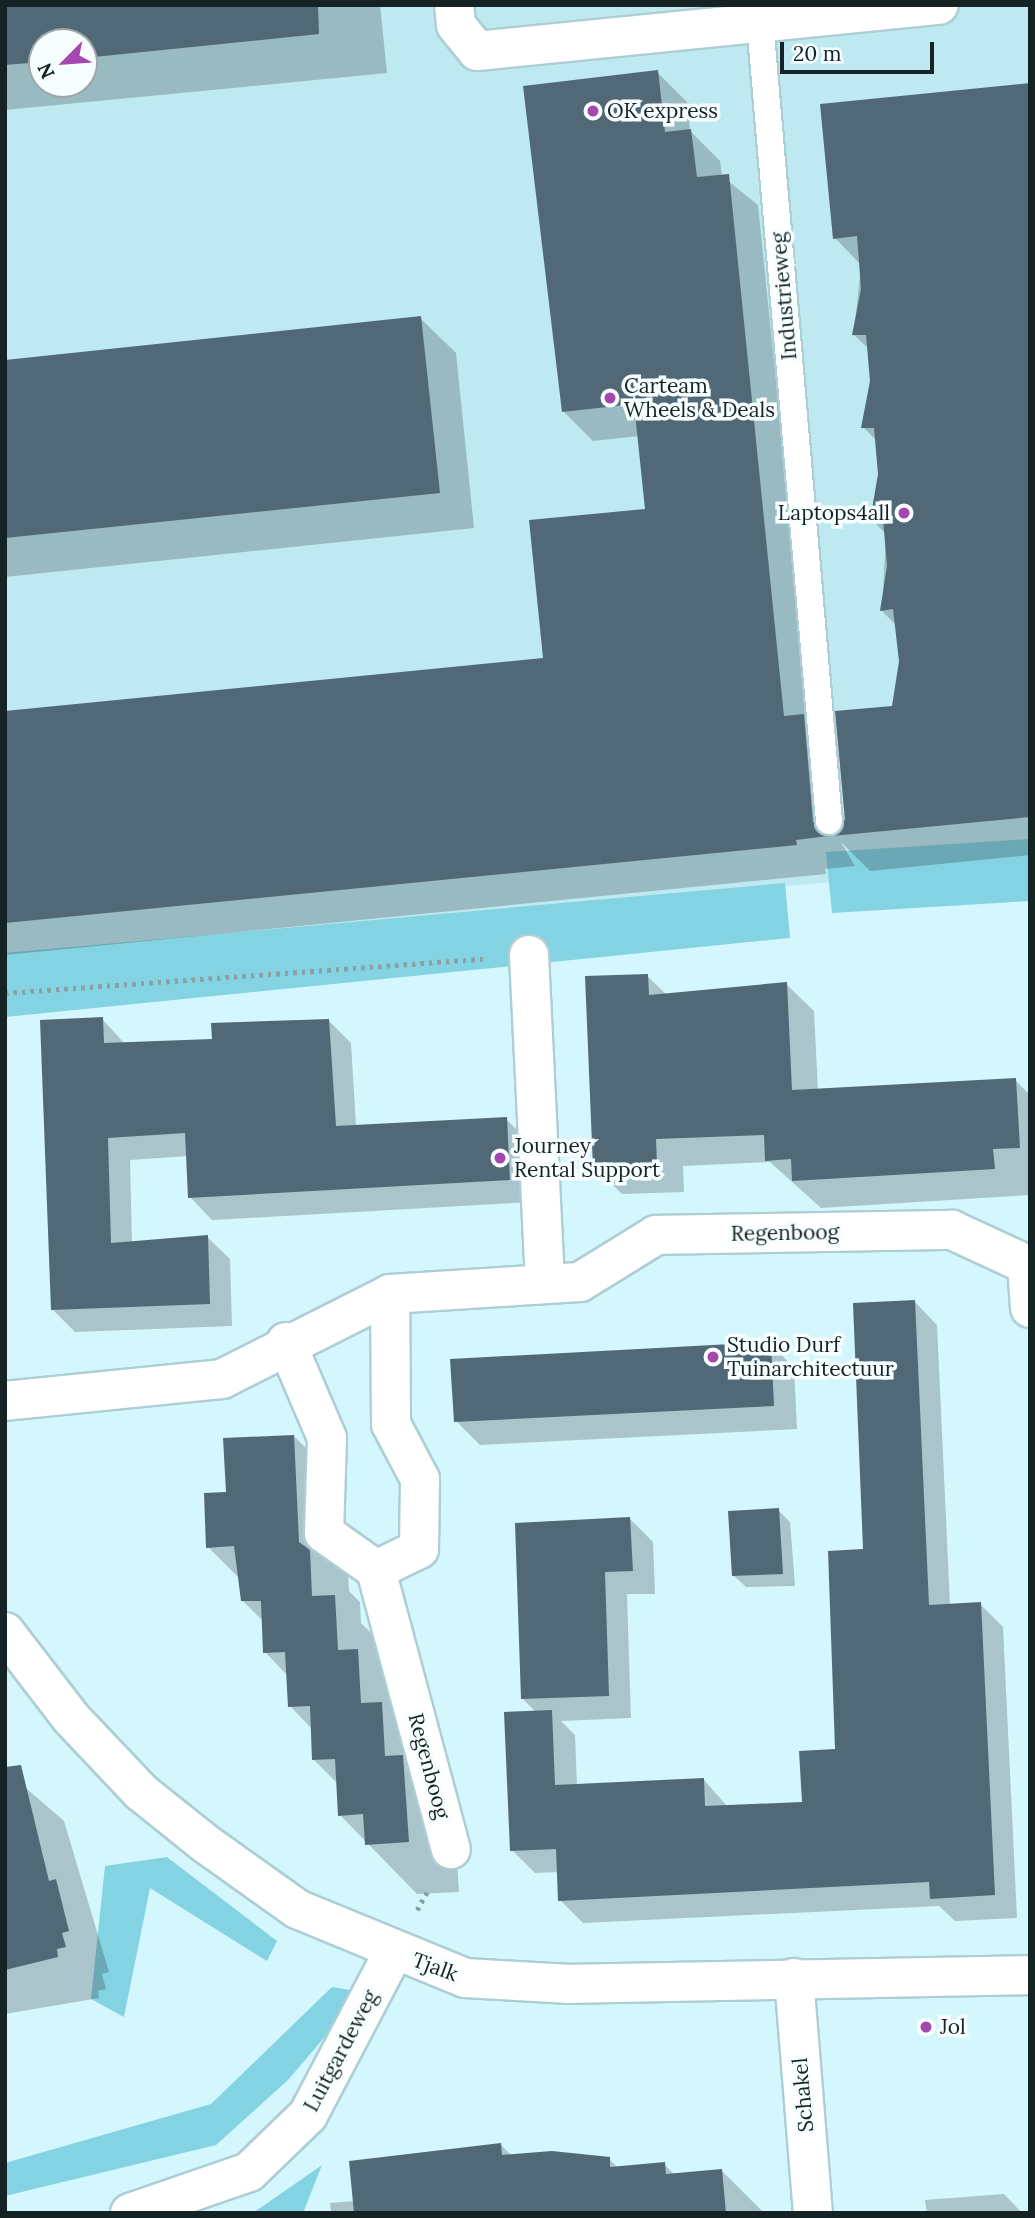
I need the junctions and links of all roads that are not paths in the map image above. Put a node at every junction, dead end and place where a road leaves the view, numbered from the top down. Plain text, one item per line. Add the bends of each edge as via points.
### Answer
1 (454, 5) edge
2 (939, 5) edge
3 (761, 23) junction
4 (829, 821) dead end
5 (529, 956) road end
6 (1029, 1266) edge
7 (545, 1284) junction
8 (390, 1294) junction
9 (1030, 1308) edge
10 (286, 1342) junction
11 (5, 1401) edge
12 (376, 1570) junction
13 (5, 1632) edge
14 (451, 1849) road end
15 (394, 1951) junction
16 (1030, 1975) edge
17 (794, 1978) junction
18 (130, 2213) edge
19 (813, 2213) edge

1 - 3 street via 456,25 477,51
2 - 3 street
3 - 4 lane, Industrieweg
5 - 7 street
6 - 7 street, Regenboog via 952,1230 656,1235 580,1282
6 - 9 street
7 - 8 street, Regenboog
8 - 10 street, Regenboog
8 - 12 street via 391,1424 420,1479 419,1549
10 - 11 street, Regenboog via 222,1379
10 - 12 street via 327,1438 324,1533
12 - 14 street, Regenboog
13 - 15 street, Tjalk via 71,1718 141,1793 297,1909
15 - 17 street, Tjalk via 465,1978 570,1984
15 - 18 street, Luitgardeweg via 308,2115 249,2172
16 - 17 street, Tjalk
17 - 19 street, Schakel

